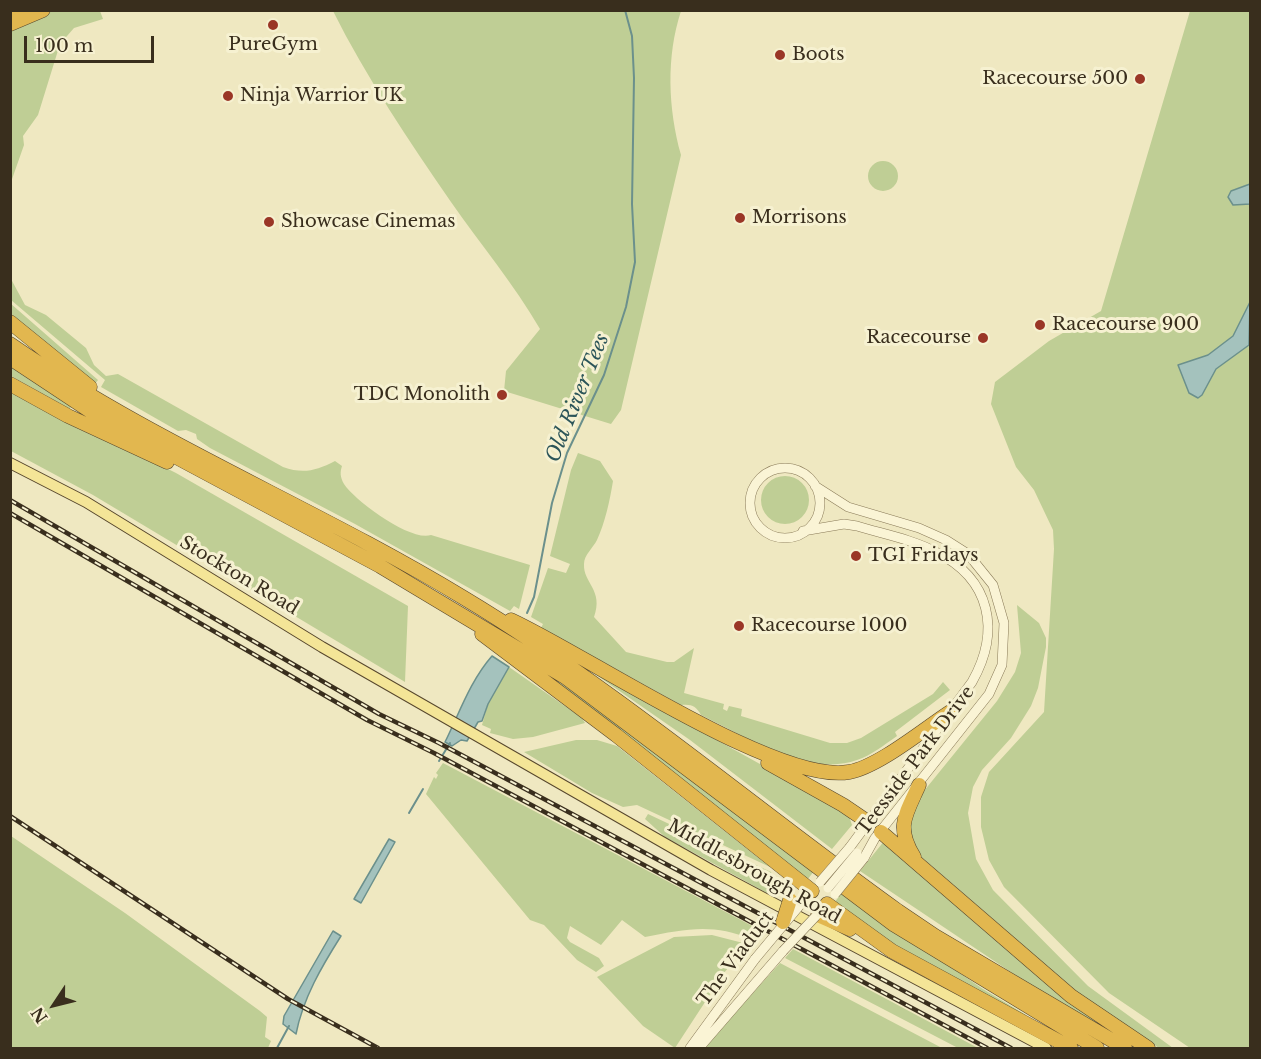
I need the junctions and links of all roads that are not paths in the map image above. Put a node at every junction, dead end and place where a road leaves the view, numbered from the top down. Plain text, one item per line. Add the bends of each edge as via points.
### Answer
1 (17, 10) edge
2 (43, 10) edge
3 (10, 13) edge
4 (10, 24) edge
5 (10, 322) edge
6 (10, 344) edge
7 (10, 358) edge
8 (10, 384) edge
9 (155, 432) junction
10 (10, 463) edge
11 (231, 486) junction
12 (815, 486) junction
13 (803, 531) junction
14 (466, 599) junction
15 (451, 608) junction
16 (951, 712) junction
17 (449, 720) joint
18 (732, 738) junction
19 (919, 785) junction
20 (868, 822) junction
21 (878, 835) junction
22 (857, 853) junction
23 (918, 864) junction
24 (783, 869) junction
25 (822, 898) junction
26 (795, 902) junction
27 (783, 922) joint
28 (690, 1048) edge
29 (699, 1048) edge
30 (1046, 1048) edge
31 (1071, 1048) edge
32 (1096, 1048) edge
33 (1125, 1048) edge
34 (1148, 1048) edge

1 - 3 highway
2 - 4 highway
5 - 9 highway via 86,385
6 - 9 highway via 69,384
7 - 11 highway via 90,411
8 - 11 highway via 190,473
9 - 14 highway via 381,549
10 - 17 main road, Stockton Road via 86,502
11 - 15 highway
12 - 13 street via 818,514
12 - 13 street via 803,474 782,468 761,476 753,492 752,508 759,529 786,538
12 - 19 street, Teesside Park Drive via 848,507 919,528 958,548 986,574 1001,605 1005,634 998,677 974,716
13 - 16 street, Teesside Park Drive via 844,524 857,526 919,544 967,574 986,607 990,628 980,668
14 - 18 highway via 527,627
14 - 33 highway via 680,744 898,911
15 - 24 highway
15 - 32 highway via 565,677 893,924
16 - 18 highway via 872,764 850,772 832,774 796,765
16 - 20 street, Teesside Park Drive
17 - 30 main road, Middlesbrough Road via 711,870
18 - 20 highway
19 - 21 street, Teesside Park Drive
19 - 23 highway via 903,822 904,836
20 - 21 street
20 - 22 street, Teesside Park Drive
21 - 22 street, Teesside Park Drive
21 - 23 highway
22 - 25 street, bridge
23 - 34 highway via 1071,996
24 - 25 highway
24 - 26 highway
25 - 26 street, The Viaduct
25 - 29 street, The Viaduct, bridge
25 - 31 highway via 874,940
26 - 27 highway, bridge
27 - 28 street, The Viaduct, bridge

